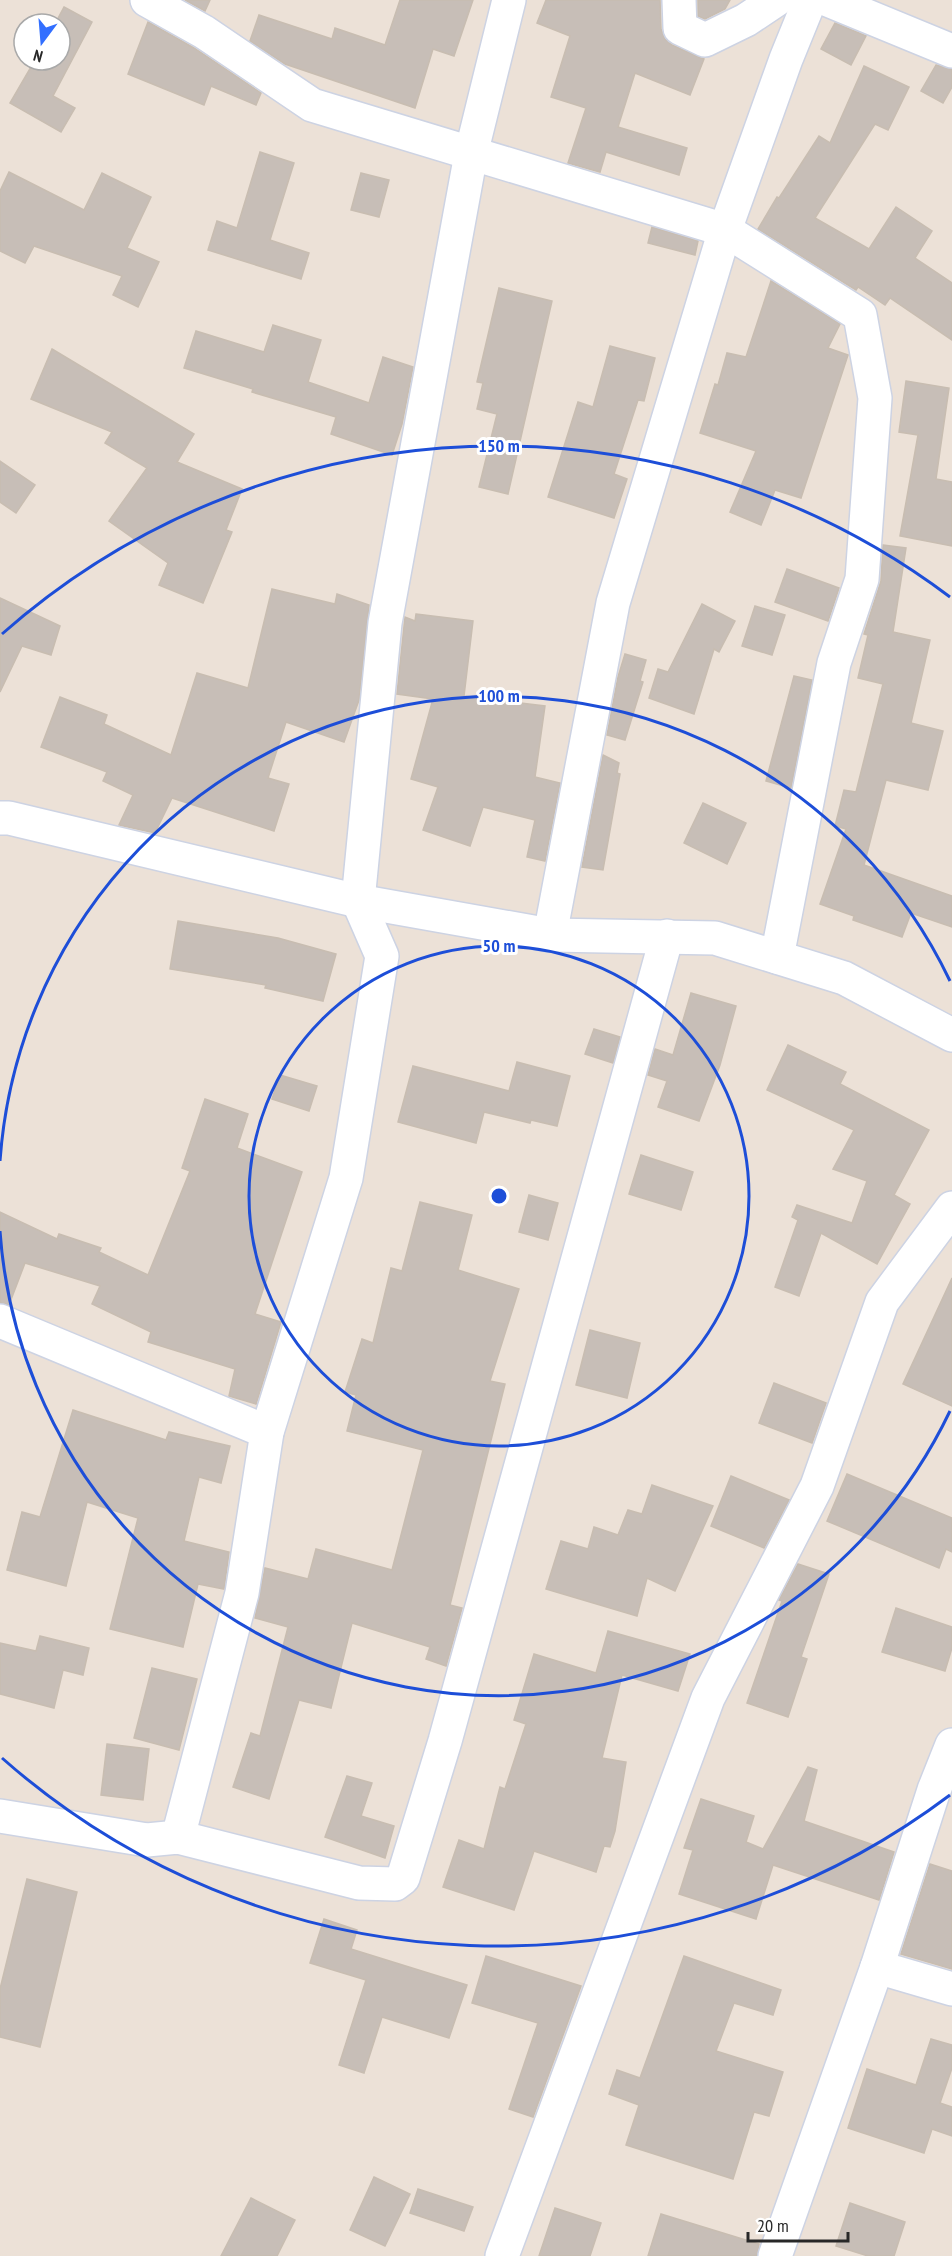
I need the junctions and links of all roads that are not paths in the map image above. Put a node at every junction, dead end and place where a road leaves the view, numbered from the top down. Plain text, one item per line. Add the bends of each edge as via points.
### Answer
1 (147, 0) edge
2 (509, 0) edge
3 (679, 0) edge
4 (776, 0) edge
5 (810, 0) edge
6 (828, 0) edge
7 (952, 51) edge
8 (471, 154) junction
9 (725, 230) junction
10 (0, 818) edge
11 (358, 901) junction
12 (550, 935) junction
13 (667, 936) junction
14 (777, 957) junction
15 (952, 1035) edge
16 (952, 1208) edge
17 (0, 1321) edge
18 (267, 1432) junction
19 (952, 1745) edge
20 (0, 1816) edge
21 (178, 1837) junction
22 (877, 1967) junction
23 (952, 1989) edge
24 (502, 2256) edge
25 (775, 2256) edge

1 - 8 street via 204,32 312,105
2 - 8 street
3 - 4 street via 680,28 705,40
5 - 9 street
6 - 7 street
8 - 9 street
8 - 11 street via 385,623
9 - 12 street via 613,603
9 - 14 street via 860,315 874,398 862,579 834,663
10 - 11 street
11 - 12 street
11 - 18 street via 382,956 346,1178
12 - 13 street
13 - 14 street via 715,938
13 - 21 street via 403,1878 395,1884 359,1883
14 - 15 street via 844,978
16 - 24 street via 882,1302 817,1486 708,1698
17 - 18 street
18 - 21 street via 242,1593
19 - 22 street via 933,1790
20 - 21 street via 147,1840
22 - 23 street
22 - 25 street

